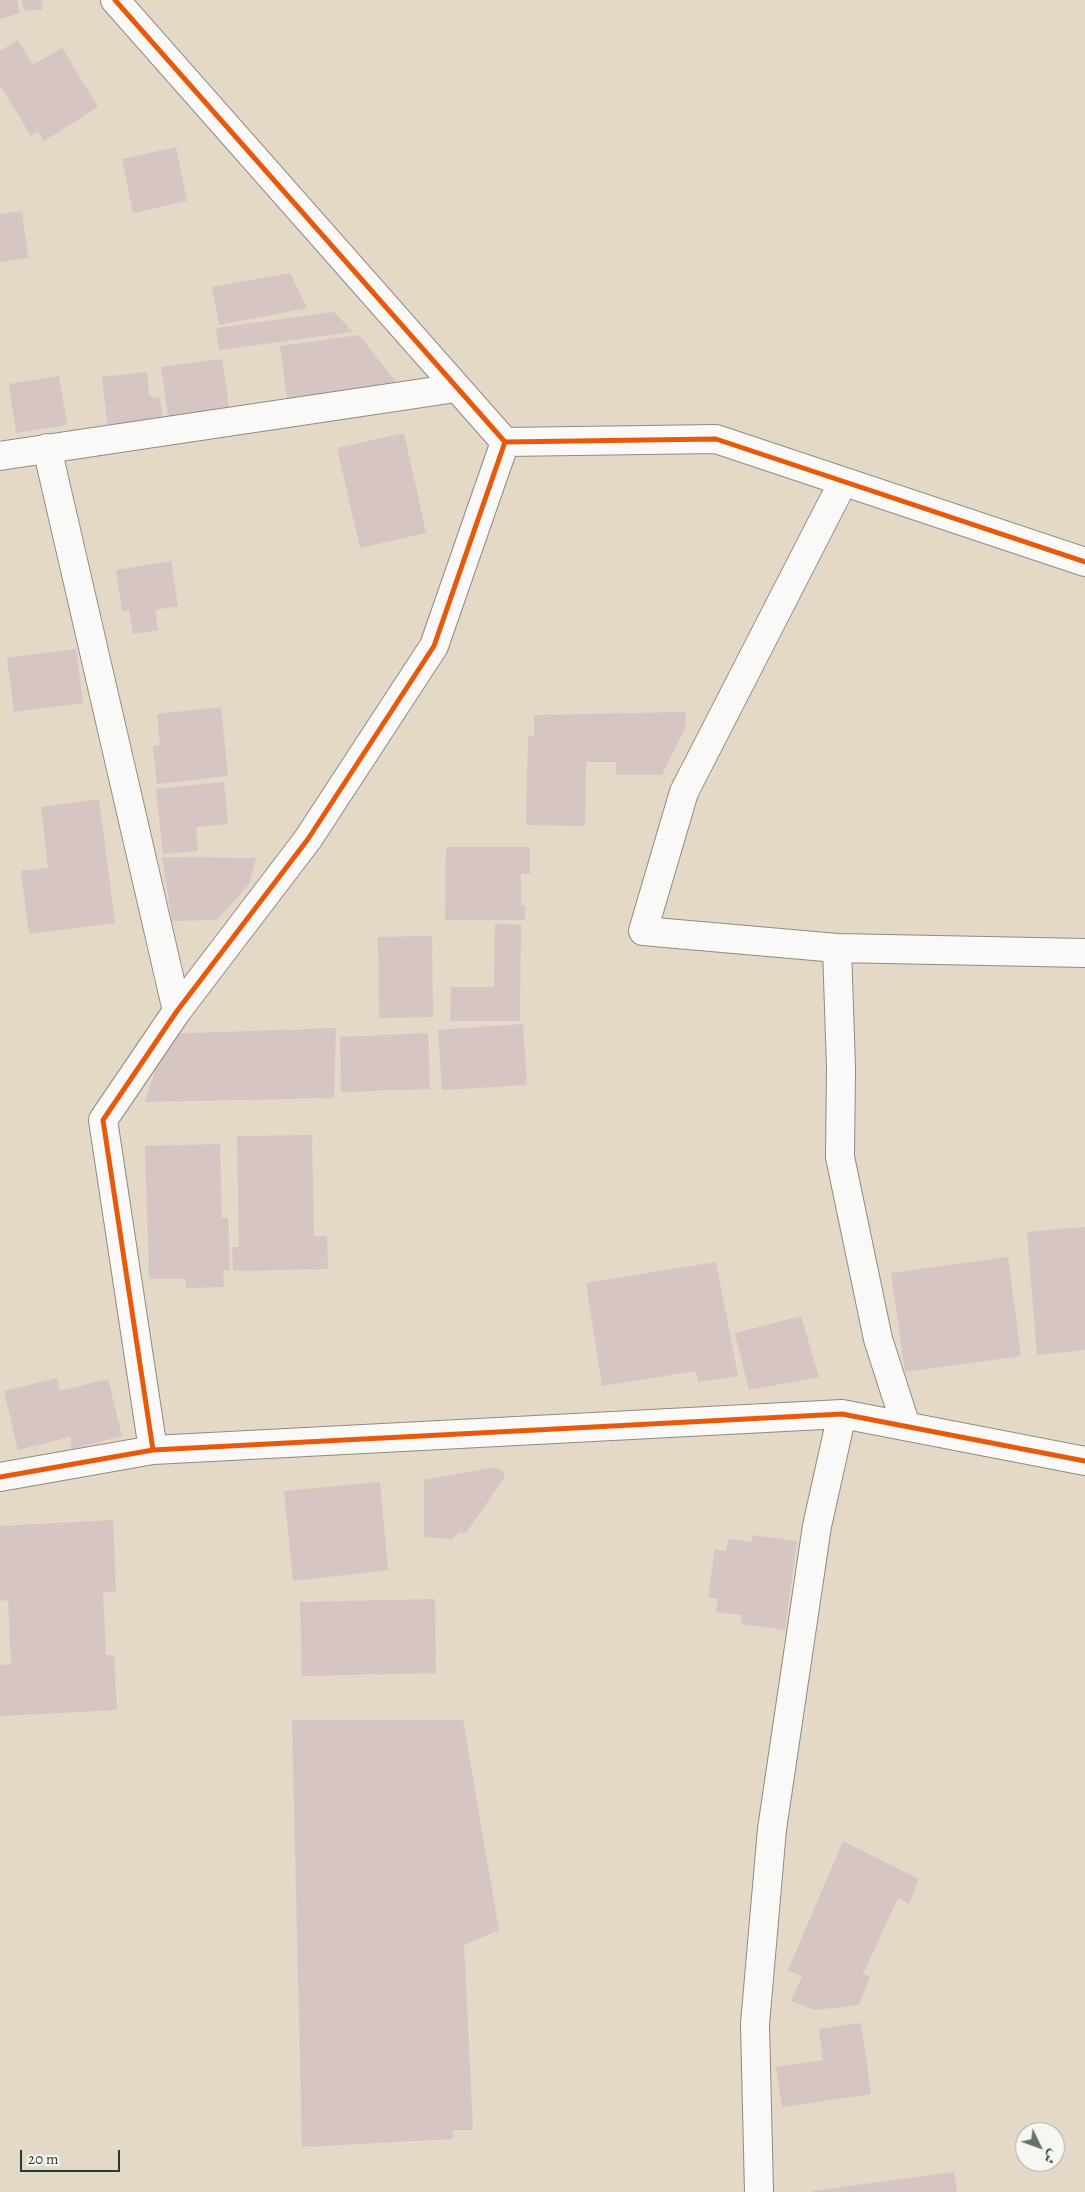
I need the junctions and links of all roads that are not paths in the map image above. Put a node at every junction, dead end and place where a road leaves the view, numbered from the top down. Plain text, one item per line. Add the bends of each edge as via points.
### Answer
1 (115, 0) edge
2 (456, 388) junction
3 (505, 442) junction
4 (47, 448) junction
5 (0, 456) edge
6 (844, 482) junction
7 (1085, 562) edge
8 (837, 948) junction
9 (1085, 953) edge
10 (177, 1011) junction
11 (842, 1414) junction
12 (906, 1426) junction
13 (153, 1450) junction
14 (1085, 1461) edge
15 (0, 1477) edge
16 (759, 2192) edge

1 - 2 street
2 - 3 street
2 - 4 street
3 - 6 street via 716,439
3 - 10 street via 434,646 308,839
4 - 5 street
4 - 10 street
6 - 7 street
6 - 8 street via 684,792 643,931
8 - 9 street
8 - 12 street via 840,1157 878,1339
10 - 13 street via 103,1120
11 - 12 street
11 - 13 street
11 - 16 street via 817,1526 772,1829 755,2024
12 - 14 street
13 - 15 street

